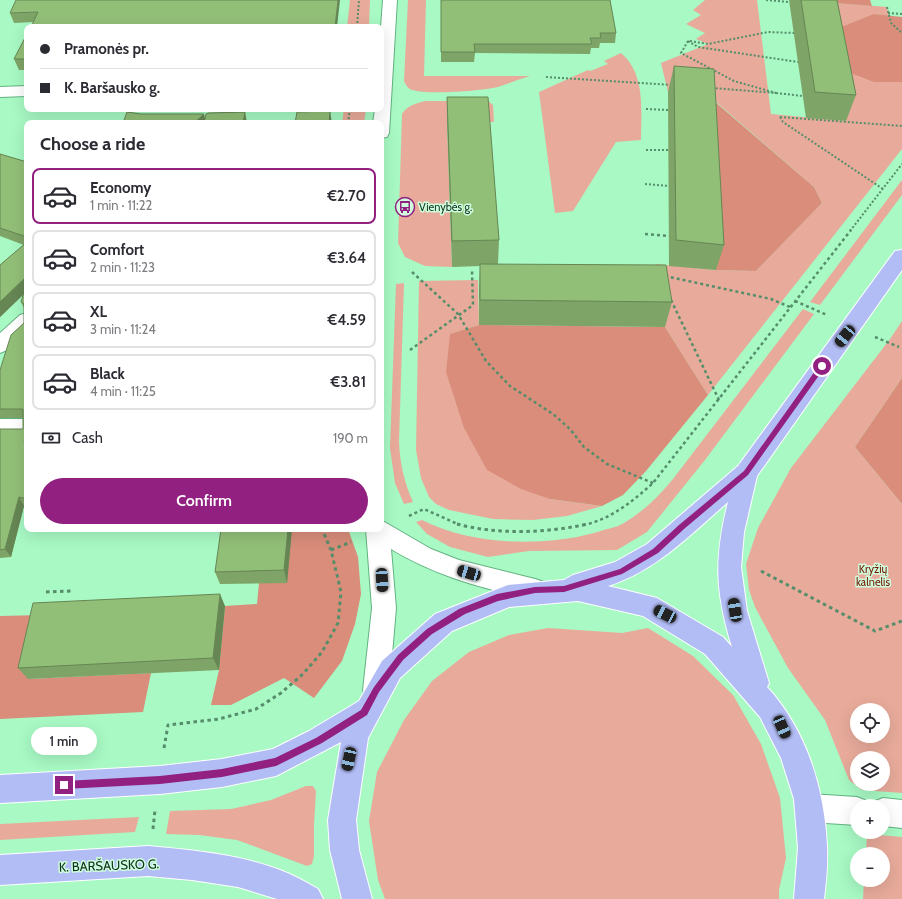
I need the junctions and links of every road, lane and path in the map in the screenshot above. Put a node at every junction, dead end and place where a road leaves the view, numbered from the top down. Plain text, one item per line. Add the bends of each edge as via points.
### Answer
1 (359, 0) edge
2 (390, 0) edge
3 (766, 0) edge
4 (789, 2) dead end
5 (887, 7) dead end
6 (888, 13) junction
7 (902, 14) edge
8 (357, 24) edge
9 (794, 33) dead end
10 (902, 33) edge
11 (688, 41) junction
12 (798, 62) dead end
13 (384, 70) edge
14 (546, 77) dead end
15 (677, 86) edge
16 (708, 88) edge
17 (24, 91) edge
18 (0, 92) edge
19 (776, 93) junction
20 (802, 96) dead end
21 (646, 109) dead end
22 (668, 110) dead end
23 (902, 126) edge
24 (646, 150) dead end
25 (668, 150) dead end
26 (902, 164) edge
27 (646, 184) dead end
28 (669, 186) dead end
29 (883, 189) junction
30 (645, 234) dead end
31 (669, 236) dead end
32 (902, 256) edge
33 (472, 271) edge
34 (412, 272) dead end
35 (659, 274) edge
36 (669, 295) edge
37 (790, 307) junction
38 (458, 314) junction
39 (24, 323) edge
40 (0, 345) edge
41 (410, 350) dead end
42 (718, 400) junction
43 (0, 428) edge
44 (24, 428) edge
45 (746, 473) junction
46 (653, 483) junction
47 (424, 509) dead end
48 (323, 532) edge
49 (379, 532) edge
50 (382, 532) edge
51 (761, 571) dead end
52 (564, 589) junction
53 (73, 590) dead end
54 (535, 590) junction
55 (46, 592) dead end
56 (902, 621) edge
57 (759, 692) junction
58 (370, 701) junction
59 (168, 725) dead end
60 (0, 789) edge
61 (810, 808) junction
62 (850, 811) edge
63 (890, 813) edge
64 (902, 814) edge
65 (0, 870) edge
66 (308, 899) edge
67 (357, 899) edge
68 (809, 899) edge

1 - 8 path
2 - 13 main road
3 - 4 path
5 - 6 path
6 - 7 path
6 - 10 path via 891,23
9 - 11 path via 768,32 708,44
11 - 12 path via 698,47 771,60
11 - 19 path via 681,53 734,81
14 - 15 path
16 - 19 path
17 - 18 main road
19 - 20 path
21 - 22 path
23 - 29 path via 780,117 783,122
24 - 25 path
26 - 29 path
27 - 28 path
29 - 37 path
30 - 31 path
32 - 45 main road
33 - 38 path via 473,305
34 - 38 path
35 - 37 path via 771,299
36 - 42 path
37 - 42 path
38 - 41 path
38 - 46 path via 486,361 510,386 552,414 570,429 584,447 606,464
39 - 40 main road
42 - 46 path
43 - 44 main road
45 - 52 main road via 655,551 622,571
45 - 57 main road via 729,566 737,623
46 - 47 path via 624,508 599,520 569,527 490,530 455,524
48 - 59 path via 331,550 341,592 338,623 322,652 303,674 256,709 219,719
49 - 58 main road via 384,608
50 - 54 main road via 423,556 457,570
51 - 56 path via 875,631
52 - 54 main road
52 - 57 main road via 625,598 655,609 684,624 737,666
53 - 55 path
54 - 58 main road via 497,597 462,611 430,632 401,658
57 - 61 main road via 782,727 799,766
58 - 60 main road via 319,740 276,762 222,773 160,780
58 - 67 main road via 351,747 345,776 342,822 347,862
61 - 62 main road
61 - 68 main road via 814,840
63 - 64 main road
65 - 66 main road, K. BARŠAUSKO G. via 148,861 192,864 238,872 279,884

